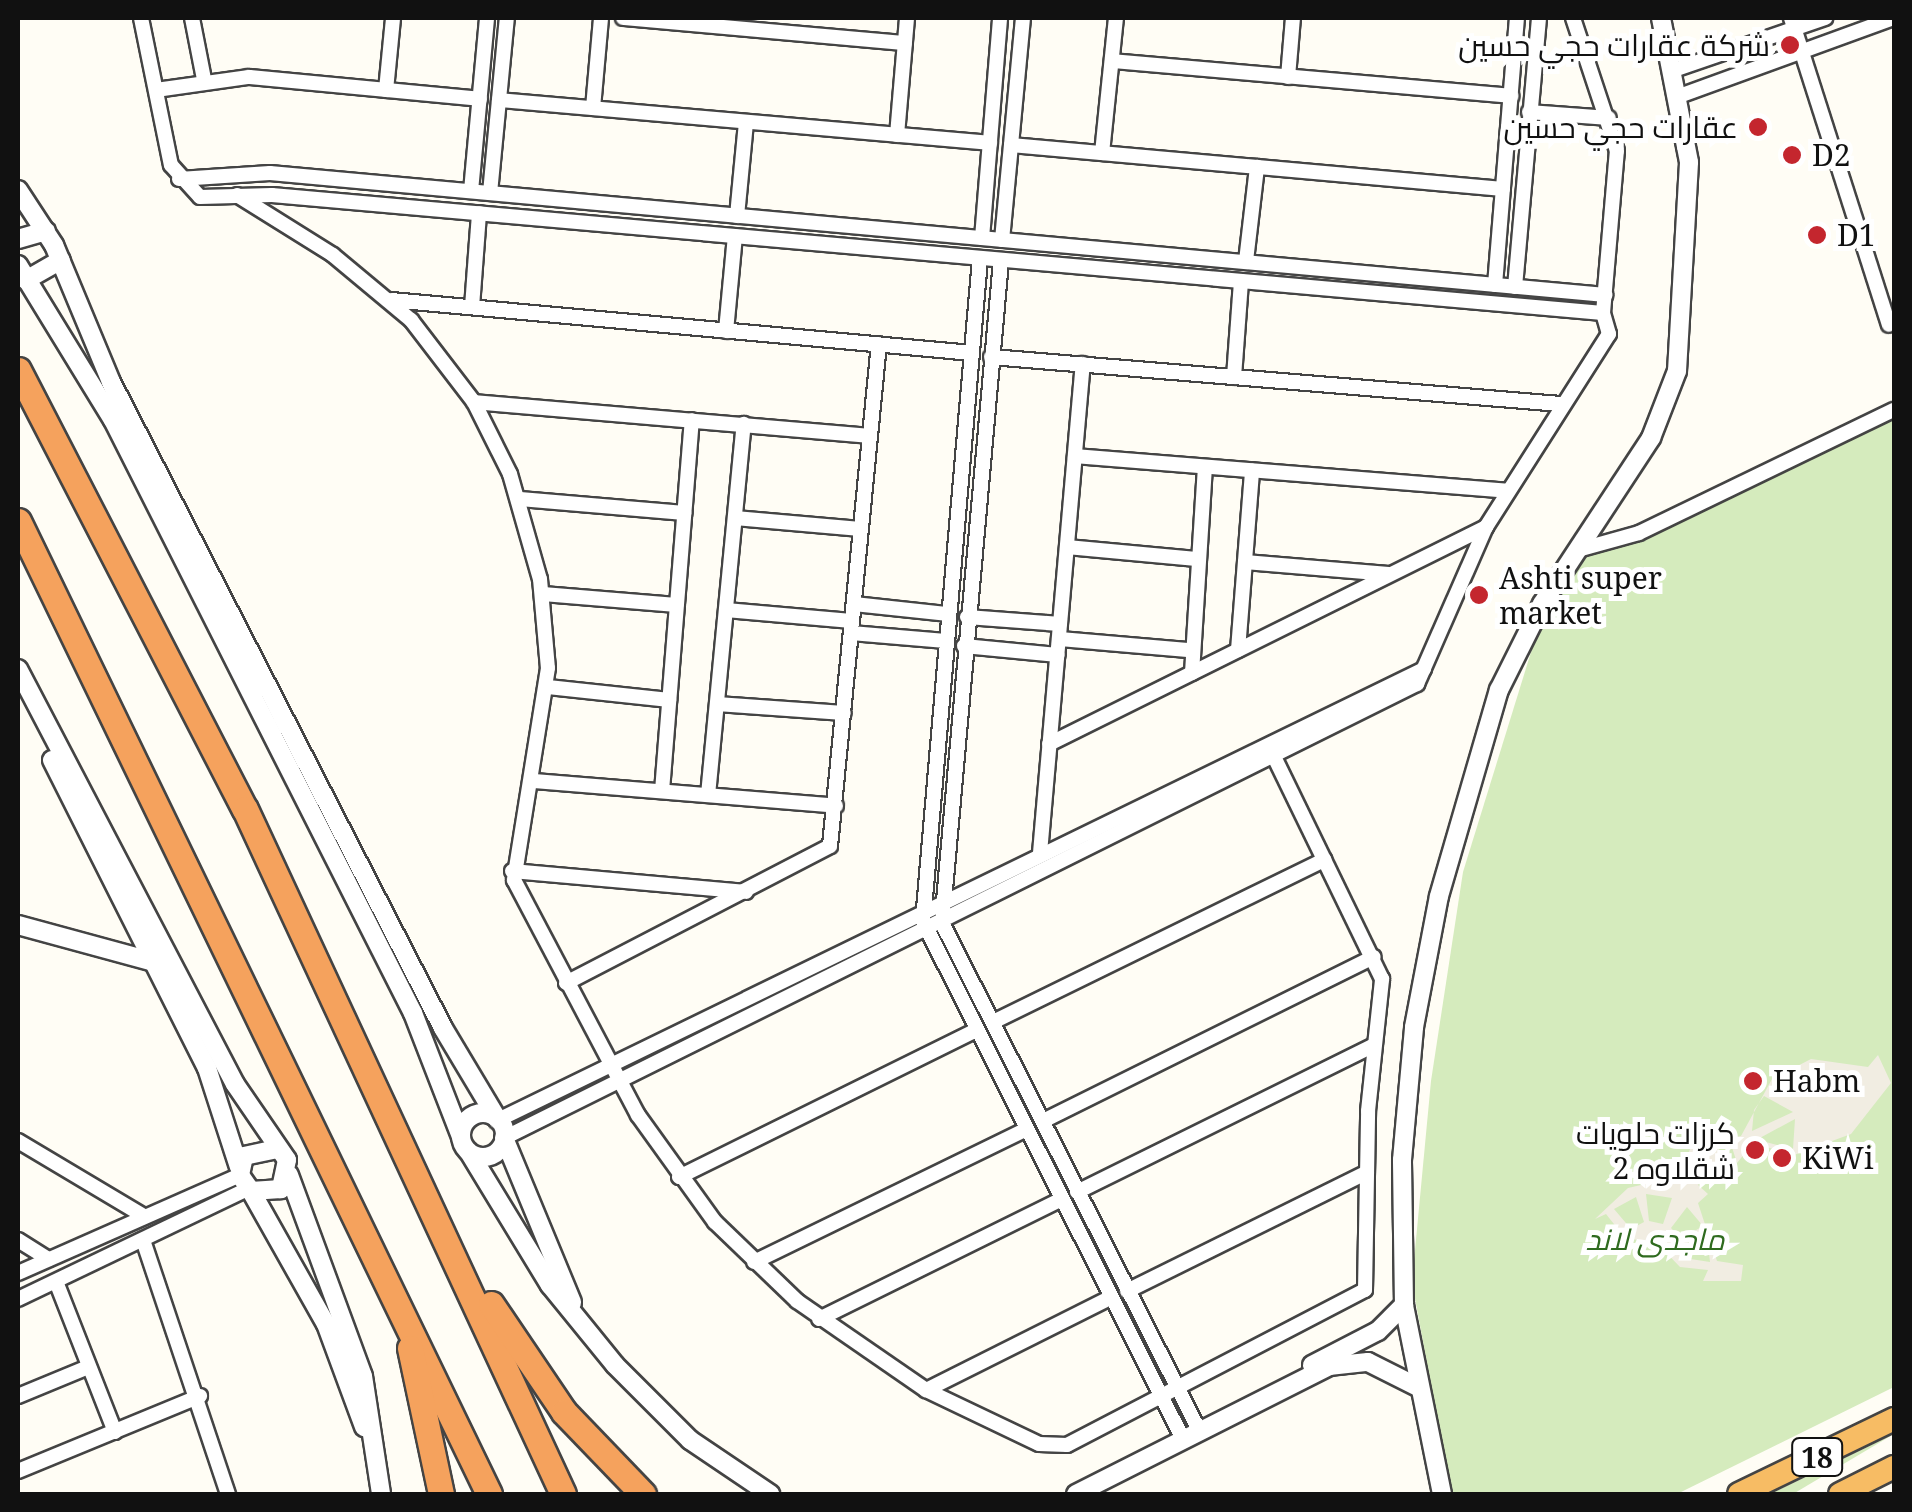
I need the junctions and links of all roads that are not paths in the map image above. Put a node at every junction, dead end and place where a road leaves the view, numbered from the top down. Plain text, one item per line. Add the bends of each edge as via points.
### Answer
1 (140, 18) edge
2 (192, 18) edge
3 (393, 18) edge
4 (487, 18) edge
5 (507, 18) edge
6 (601, 18) edge
7 (623, 18) edge
8 (908, 18) edge
9 (1000, 18) edge
10 (1023, 18) edge
11 (1116, 18) edge
12 (1293, 18) edge
13 (1517, 18) edge
14 (1539, 18) edge
15 (1573, 18) edge
16 (1661, 18) edge
17 (1826, 18) edge
18 (1894, 18) edge
19 (726, 22) edge
20 (1793, 22) edge
21 (905, 43) junction
22 (1803, 49) junction
23 (1112, 61) junction
24 (1677, 69) junction
25 (1288, 77) junction
26 (204, 80) junction
27 (156, 90) junction
28 (386, 90) junction
29 (1682, 95) junction
30 (1511, 96) junction
31 (480, 99) junction
32 (499, 100) junction
33 (593, 108) junction
34 (1529, 112) junction
35 (1609, 118) junction
36 (746, 122) junction
37 (898, 135) junction
38 (990, 143) junction
39 (1011, 145) junction
40 (1102, 153) junction
41 (1256, 168) junction
42 (178, 179) junction
43 (1503, 189) junction
44 (18, 190) edge
45 (472, 191) junction
46 (490, 193) junction
47 (236, 195) junction
48 (637, 207) junction
49 (479, 214) junction
50 (737, 216) junction
51 (636, 228) junction
52 (46, 230) junction
53 (735, 236) junction
54 (982, 238) junction
55 (18, 239) edge
56 (1002, 240) junction
57 (980, 258) junction
58 (61, 260) junction
59 (1001, 260) junction
60 (1246, 262) junction
61 (22, 272) edge
62 (1241, 281) junction
63 (1495, 285) junction
64 (1515, 287) junction
65 (1605, 295) junction
66 (390, 300) junction
67 (472, 307) junction
68 (1603, 313) junction
69 (1889, 324) dead end
70 (726, 331) junction
71 (878, 344) junction
72 (972, 353) junction
73 (991, 356) junction
74 (1083, 364) junction
75 (18, 370) edge
76 (1234, 376) junction
77 (474, 402) junction
78 (1560, 404) junction
79 (1894, 410) edge
80 (692, 420) junction
81 (744, 424) junction
82 (870, 436) junction
83 (1075, 456) junction
84 (1205, 467) junction
85 (1252, 471) junction
86 (1507, 491) junction
87 (520, 499) junction
88 (684, 512) junction
89 (735, 518) junction
90 (18, 521) edge
91 (1486, 527) junction
92 (861, 529) junction
93 (1067, 547) junction
94 (1578, 550) junction
95 (1196, 559) junction
96 (1245, 562) junction
97 (1391, 574) junction
98 (543, 594) junction
99 (854, 604) junction
100 (677, 605) junction
101 (726, 610) junction
102 (948, 614) junction
103 (967, 616) junction
104 (852, 627) junction
105 (1060, 631) junction
106 (946, 641) junction
107 (964, 646) junction
108 (1188, 650) junction
109 (1238, 650) junction
110 (1058, 655) junction
111 (18, 669) edge
112 (1424, 669) junction
113 (1192, 673) junction
114 (548, 687) junction
115 (18, 693) edge
116 (669, 700) junction
117 (718, 704) junction
118 (844, 713) junction
119 (1049, 744) junction
120 (1274, 758) junction
121 (535, 780) junction
122 (662, 791) junction
123 (708, 795) junction
124 (836, 806) junction
125 (1040, 853) junction
126 (1324, 860) junction
127 (512, 870) junction
128 (747, 892) junction
129 (941, 900) junction
130 (922, 911) junction
131 (942, 922) junction
132 (18, 925) edge
133 (925, 931) junction
134 (1372, 957) junction
135 (154, 962) junction
136 (566, 983) junction
137 (994, 1022) junction
138 (974, 1030) junction
139 (1374, 1046) junction
140 (608, 1066) junction
141 (618, 1082) junction
142 (1043, 1121) junction
143 (501, 1129) junction
144 (1023, 1130) junction
145 (18, 1141) edge
146 (465, 1144) junction
147 (276, 1149) junction
148 (1366, 1173) junction
149 (288, 1175) junction
150 (679, 1177) junction
151 (245, 1181) junction
152 (1077, 1192) junction
153 (1058, 1200) junction
154 (142, 1215) junction
155 (18, 1240) edge
156 (144, 1244) junction
157 (453, 1248) junction
158 (49, 1259) junction
159 (754, 1262) junction
160 (18, 1273) edge
161 (392, 1280) junction
162 (57, 1284) junction
163 (1127, 1291) junction
164 (18, 1299) edge
165 (1106, 1300) junction
166 (1404, 1305) junction
167 (578, 1316) junction
168 (820, 1319) junction
169 (1378, 1331) junction
170 (1410, 1343) junction
171 (1383, 1366) junction
172 (88, 1367) junction
173 (1296, 1378) junction
174 (1416, 1386) junction
175 (926, 1390) junction
176 (1176, 1390) junction
177 (18, 1396) edge
178 (200, 1396) junction
179 (1156, 1400) junction
180 (1894, 1419) edge
181 (115, 1432) junction
182 (1190, 1433) junction
183 (375, 1456) junction
184 (1894, 1467) edge
185 (18, 1470) edge
186 (228, 1494) edge
187 (381, 1494) edge
188 (441, 1494) edge
189 (489, 1494) edge
190 (563, 1494) edge
191 (643, 1494) edge
192 (770, 1494) edge
193 (1076, 1494) edge
194 (1442, 1494) edge
195 (1739, 1494) edge
196 (1840, 1494) edge

1 - 27 street
2 - 26 street
3 - 28 street
4 - 31 street
5 - 32 street
6 - 33 street
7 - 19 street
8 - 21 street
9 - 38 street
10 - 39 street
11 - 23 street
12 - 25 street
13 - 30 street
14 - 34 street
15 - 35 street
16 - 24 street
17 - 20 street
18 - 22 street
19 - 21 street
20 - 22 street
20 - 24 street
21 - 37 street
22 - 29 street
22 - 69 street
23 - 25 street
23 - 40 street
24 - 29 street
25 - 30 street
26 - 27 street
26 - 28 street
27 - 42 street
28 - 31 street
29 - 94 street via 1688,299 1677,371 1650,438
30 - 43 street
31 - 45 street
32 - 33 street
32 - 46 street
33 - 36 street
34 - 35 street
34 - 64 street
35 - 65 street via 1618,163
36 - 37 street
36 - 50 street
37 - 38 street
38 - 54 street
39 - 40 street
39 - 56 street
40 - 41 street
41 - 43 street
41 - 60 street
42 - 45 street via 250,172
42 - 47 street via 200,197
43 - 63 street
44 - 52 street
45 - 46 street
46 - 48 street
47 - 49 street
47 - 66 street
48 - 50 street
48 - 51 street
49 - 51 street
49 - 67 street
50 - 54 street
51 - 53 street
52 - 55 street
52 - 58 street
53 - 57 street
53 - 70 street
54 - 56 street
56 - 60 street
57 - 59 street
57 - 72 street
58 - 61 street
58 - 143 street via 111,382 442,1028
59 - 62 street
59 - 73 street
60 - 63 street
61 - 146 street via 98,393 201,594 414,1014
62 - 68 street
62 - 76 street
63 - 64 street
64 - 65 street
65 - 68 street
66 - 67 street
66 - 77 street
67 - 70 street
68 - 78 street via 1608,339
70 - 71 street
71 - 72 street
71 - 82 street
72 - 102 street
73 - 74 street
73 - 103 street
74 - 76 street
74 - 83 street
75 - 157 highway via 245,809
76 - 78 street
77 - 80 street
77 - 87 street
78 - 86 street
79 - 94 street via 1627,539
80 - 81 street
80 - 88 street
81 - 82 street
81 - 89 street
82 - 92 street
83 - 84 street
83 - 93 street
84 - 85 street
84 - 95 street
85 - 86 street
85 - 96 street
86 - 91 street
87 - 88 street
87 - 98 street
88 - 100 street
89 - 92 street
89 - 101 street
90 - 161 highway
91 - 97 street
91 - 112 street
92 - 99 street
93 - 95 street
93 - 105 street
94 - 166 street via 1487,719 1429,940 1404,1116
95 - 108 street
96 - 97 street
96 - 109 street
97 - 109 street
98 - 100 street
98 - 114 street
99 - 102 street
99 - 104 street
100 - 116 street
101 - 104 street
101 - 117 street
102 - 106 street
103 - 105 street
103 - 107 street
104 - 106 street
104 - 118 street
105 - 108 street
105 - 110 street
106 - 130 street
107 - 110 street
107 - 129 street
108 - 113 street
109 - 113 street
110 - 119 street
111 - 147 street
112 - 120 street via 1411,689
112 - 125 street
113 - 119 street
114 - 116 street
114 - 121 street
115 - 135 street
116 - 122 street
117 - 118 street
117 - 123 street
118 - 124 street
119 - 125 street
120 - 126 street
120 - 131 street
121 - 122 street
121 - 127 street
122 - 123 street
123 - 124 street
124 - 128 street via 828,850
125 - 129 street
126 - 134 street
126 - 137 street
127 - 128 street
127 - 136 street
128 - 136 street
129 - 130 street
129 - 131 street
130 - 133 street
130 - 140 street
131 - 133 street
131 - 137 street
132 - 135 street
133 - 138 street
133 - 141 street
134 - 139 street via 1382,985
134 - 142 street
135 - 151 street via 216,1088
136 - 140 street
137 - 142 street
138 - 144 street
138 - 150 street
139 - 148 street
139 - 152 street
140 - 141 street
140 - 143 street
141 - 143 street
141 - 150 street
142 - 152 street
143 - 146 street via 494,1153
143 - 146 street via 474,1115
143 - 167 street
144 - 153 street
144 - 159 street
145 - 154 street
146 - 167 street
147 - 149 street
147 - 151 street via 249,1151
148 - 163 street
148 - 176 street via 1361,1297
149 - 151 street via 274,1193
149 - 183 street via 363,1376
150 - 159 street
151 - 154 street
151 - 156 street
151 - 183 street via 326,1324
152 - 163 street
153 - 165 street
153 - 168 street
154 - 158 street
155 - 158 street
156 - 162 street
156 - 178 street
157 - 190 highway
157 - 191 highway via 564,1412
158 - 160 street
159 - 168 street
161 - 188 highway
161 - 189 highway
162 - 164 street
162 - 172 street
163 - 176 street
165 - 175 street
165 - 179 street
166 - 169 street
166 - 170 street
167 - 192 street via 664,1416
168 - 175 street
169 - 170 street
169 - 171 street
169 - 173 street
170 - 171 street
170 - 174 street
171 - 173 street via 1348,1362
171 - 174 street
172 - 177 street
172 - 181 street
173 - 182 street
174 - 194 street
175 - 179 street via 1050,1447
176 - 179 street
176 - 182 street
178 - 181 street
178 - 186 street
179 - 182 street
180 - 195 highway, 18
181 - 185 street
182 - 193 street
183 - 187 street
184 - 196 highway, 18

